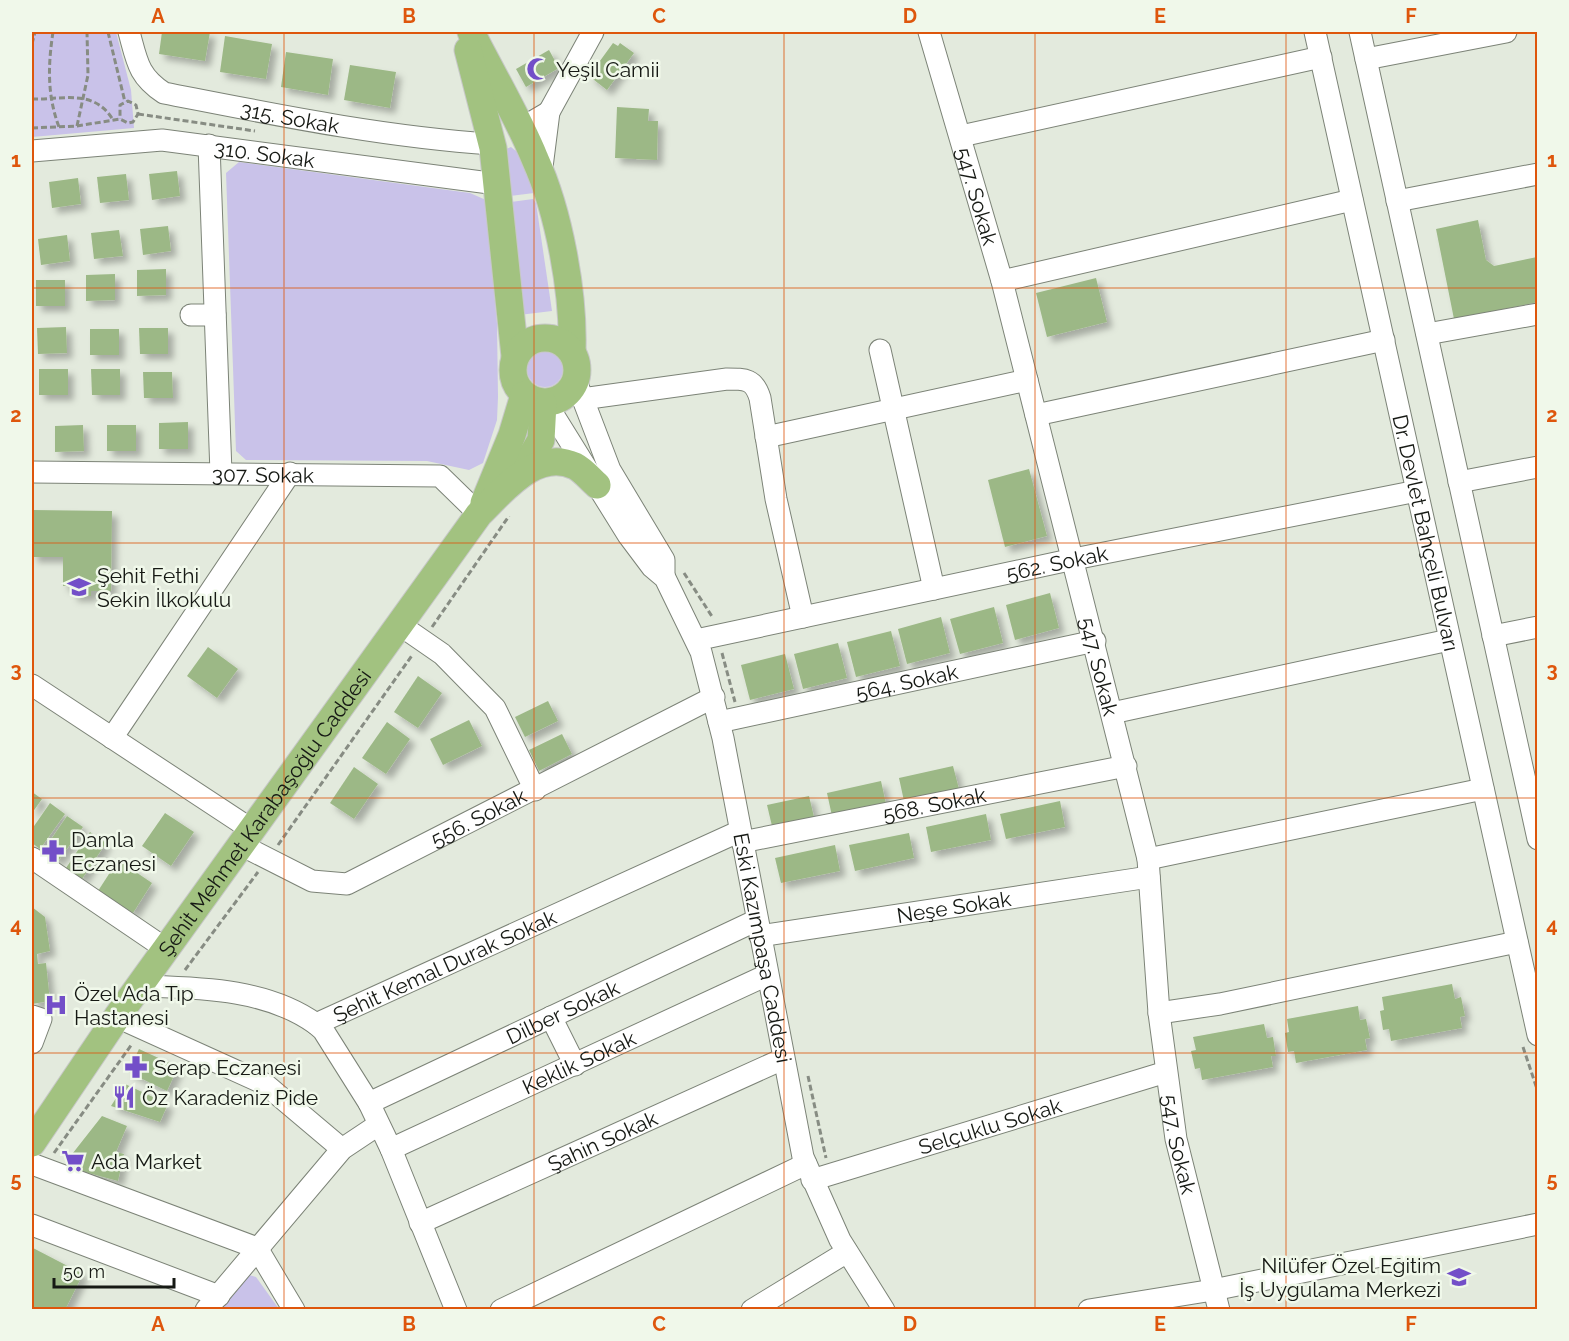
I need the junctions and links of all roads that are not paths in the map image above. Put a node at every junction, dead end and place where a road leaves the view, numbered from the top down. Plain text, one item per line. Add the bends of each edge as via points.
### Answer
1 (129, 32) edge
2 (464, 32) edge
3 (471, 32) edge
4 (592, 32) edge
5 (929, 32) edge
6 (1315, 32) edge
7 (1360, 32) edge
8 (1506, 32) edge
9 (1321, 57) junction
10 (1366, 59) junction
11 (549, 112) junction
12 (520, 129) junction
13 (961, 136) junction
14 (492, 144) junction
15 (209, 145) junction
16 (32, 151) edge
17 (1538, 174) edge
18 (541, 175) junction
19 (497, 184) junction
20 (1352, 200) junction
21 (1397, 201) junction
22 (1002, 281) junction
23 (1538, 314) edge
24 (191, 315) dead end
25 (215, 315) junction
26 (1427, 334) junction
27 (1384, 340) junction
28 (880, 350) dead end
29 (572, 351) junction
30 (515, 356) junction
31 (1027, 380) junction
32 (538, 400) junction
33 (582, 400) junction
34 (895, 410) junction
35 (1036, 415) junction
36 (766, 437) junction
37 (1538, 467) edge
38 (32, 472) edge
39 (221, 473) junction
40 (290, 473) junction
41 (520, 476) junction
42 (1460, 482) junction
43 (597, 485) junction
44 (1417, 491) junction
45 (479, 514) junction
46 (1074, 559) junction
47 (665, 578) junction
48 (934, 589) junction
49 (803, 617) junction
50 (400, 625) junction
51 (1538, 627) edge
52 (1493, 636) junction
53 (696, 640) junction
54 (1449, 640) junction
55 (1095, 641) junction
56 (32, 686) edge
57 (714, 697) junction
58 (1113, 713) junction
59 (719, 722) junction
60 (112, 738) junction
61 (1126, 766) junction
62 (1531, 778) edge
63 (1483, 789) junction
64 (535, 790) junction
65 (741, 836) junction
66 (246, 837) junction
67 (1538, 839) edge
68 (32, 858) edge
69 (1149, 868) junction
70 (758, 928) junction
71 (1517, 942) junction
72 (166, 949) junction
73 (767, 975) junction
74 (140, 986) junction
75 (1159, 1013) junction
76 (32, 1016) edge
77 (117, 1017) junction
78 (551, 1017) junction
79 (316, 1024) junction
80 (1538, 1035) edge
81 (32, 1043) edge
82 (783, 1059) junction
83 (574, 1065) junction
84 (1166, 1072) junction
85 (369, 1102) junction
86 (378, 1125) junction
87 (32, 1143) edge
88 (342, 1149) junction
89 (391, 1149) junction
90 (38, 1166) edge
91 (809, 1172) junction
92 (420, 1223) junction
93 (1538, 1224) edge
94 (32, 1225) edge
95 (257, 1248) junction
96 (847, 1252) junction
97 (1216, 1300) edge
98 (212, 1303) edge
99 (294, 1310) edge
100 (456, 1310) edge
101 (501, 1310) edge
102 (752, 1310) edge
103 (884, 1310) edge
104 (1089, 1310) edge

1 - 14 street, 315. Sokak via 139,68 148,82 164,93 305,120
2 - 14 main road
3 - 12 main road
4 - 11 street
5 - 13 street, 547. Sokak
6 - 9 street, Dr. Devlet Bahçeli Bulvarı
7 - 10 street, Dr. Devlet Bahçeli Bulvarı
8 - 10 street
9 - 13 street
9 - 20 street, Dr. Devlet Bahçeli Bulvarı
10 - 21 street, Dr. Devlet Bahçeli Bulvarı
11 - 12 street
11 - 18 street
12 - 14 main road
12 - 18 main road
13 - 22 street, 547. Sokak
14 - 19 main road
15 - 16 street, 310. Sokak via 162,140
15 - 19 street, 310. Sokak
15 - 25 street
17 - 21 street
18 - 29 main road via 551,202 573,317
19 - 30 main road
20 - 22 street
20 - 27 street, Dr. Devlet Bahçeli Bulvarı
21 - 26 street, Dr. Devlet Bahçeli Bulvarı
22 - 31 street, 547. Sokak
23 - 26 street
24 - 25 street
25 - 39 street
26 - 42 street, Dr. Devlet Bahçeli Bulvarı
27 - 35 street
27 - 44 street, Dr. Devlet Bahçeli Bulvarı
28 - 34 street
29 - 30 main road via 559,340 542,338 526,343
29 - 33 main road
30 - 32 main road via 513,377
31 - 34 street
31 - 35 street, 547. Sokak
32 - 33 main road
32 - 41 main road via 541,440
32 - 43 street, Eski Kazımpaşa Caddesi
32 - 45 main road, Şehit Mehmet Karabaşoğlu Caddesi via 512,435
33 - 36 street via 665,386 747,379 756,384
33 - 47 street, Eski Kazımpaşa Caddesi via 610,471 664,560
34 - 36 street
34 - 48 street
35 - 46 street, 547. Sokak
36 - 49 street
37 - 42 street
38 - 39 street, 307. Sokak
39 - 40 street, 307. Sokak
40 - 45 street, 307. Sokak via 440,476
40 - 60 street
41 - 43 main road via 536,465 561,464 574,466
41 - 45 main road, Şehit Mehmet Karabaşoğlu Caddesi
42 - 52 street, Dr. Devlet Bahçeli Bulvarı
43 - 47 street, Eski Kazımpaşa Caddesi via 628,535
44 - 46 street, 562. Sokak
44 - 54 street, Dr. Devlet Bahçeli Bulvarı
45 - 50 main road, Şehit Mehmet Karabaşoğlu Caddesi
46 - 48 street, 562. Sokak
46 - 55 street, 547. Sokak
47 - 53 street, Eski Kazımpaşa Caddesi
48 - 49 street, 562. Sokak
49 - 53 street, 562. Sokak
50 - 64 street via 442,654 495,708
50 - 66 main road, Şehit Mehmet Karabaşoğlu Caddesi
51 - 52 street
52 - 62 street, Dr. Devlet Bahçeli Bulvarı
53 - 57 street, Eski Kazımpaşa Caddesi
54 - 58 street
54 - 63 street, Dr. Devlet Bahçeli Bulvarı
55 - 58 street, 547. Sokak
55 - 59 street, 564. Sokak
56 - 60 street, 556. Sokak
57 - 59 street, Eski Kazımpaşa Caddesi
57 - 64 street, 556. Sokak
58 - 61 street, 547. Sokak
59 - 65 street, Eski Kazımpaşa Caddesi
60 - 66 street, 556. Sokak
61 - 65 street, 568. Sokak
61 - 69 street, 547. Sokak
62 - 67 street, Dr. Devlet Bahçeli Bulvarı
63 - 69 street, Neşe Sokak
63 - 71 street, Dr. Devlet Bahçeli Bulvarı
64 - 66 street, 556. Sokak via 347,884 312,881 267,860
65 - 70 street, Eski Kazımpaşa Caddesi
65 - 79 street, Şehit Kemal Durak Sokak
66 - 72 main road, Şehit Mehmet Karabaşoğlu Caddesi
68 - 72 street
69 - 70 street, Neşe Sokak
69 - 75 street, 547. Sokak
70 - 73 street, Eski Kazımpaşa Caddesi
70 - 78 street, Dilber Sokak
71 - 75 street via 1220,1004
71 - 80 street, Dr. Devlet Bahçeli Bulvarı
72 - 74 main road, Şehit Mehmet Karabaşoğlu Caddesi
73 - 82 street, Eski Kazımpaşa Caddesi
73 - 83 street, Keklik Sokak
74 - 77 main road, Şehit Mehmet Karabaşoğlu Caddesi
74 - 79 street, Şehit Kemal Durak Sokak via 245,994
75 - 84 street, 547. Sokak
76 - 81 street via 41,1019
77 - 87 main road, Şehit Mehmet Karabaşoğlu Caddesi
77 - 88 street via 265,1084
78 - 83 street
78 - 85 street, Dilber Sokak
79 - 85 street
82 - 91 street, Eski Kazımpaşa Caddesi
82 - 92 street, Şahin Sokak
83 - 89 street, Keklik Sokak
84 - 91 street, Selçuklu Sokak
84 - 97 street, 547. Sokak via 1176,1139
85 - 86 street
86 - 88 street
86 - 89 street
88 - 95 street
89 - 92 street
90 - 95 street
91 - 96 street, Eski Kazımpaşa Caddesi
91 - 101 street, Selçuklu Sokak
92 - 100 street
93 - 97 street
94 - 98 street
95 - 98 street
95 - 99 street
96 - 102 street
96 - 103 street, Eski Kazımpaşa Caddesi
97 - 104 street

